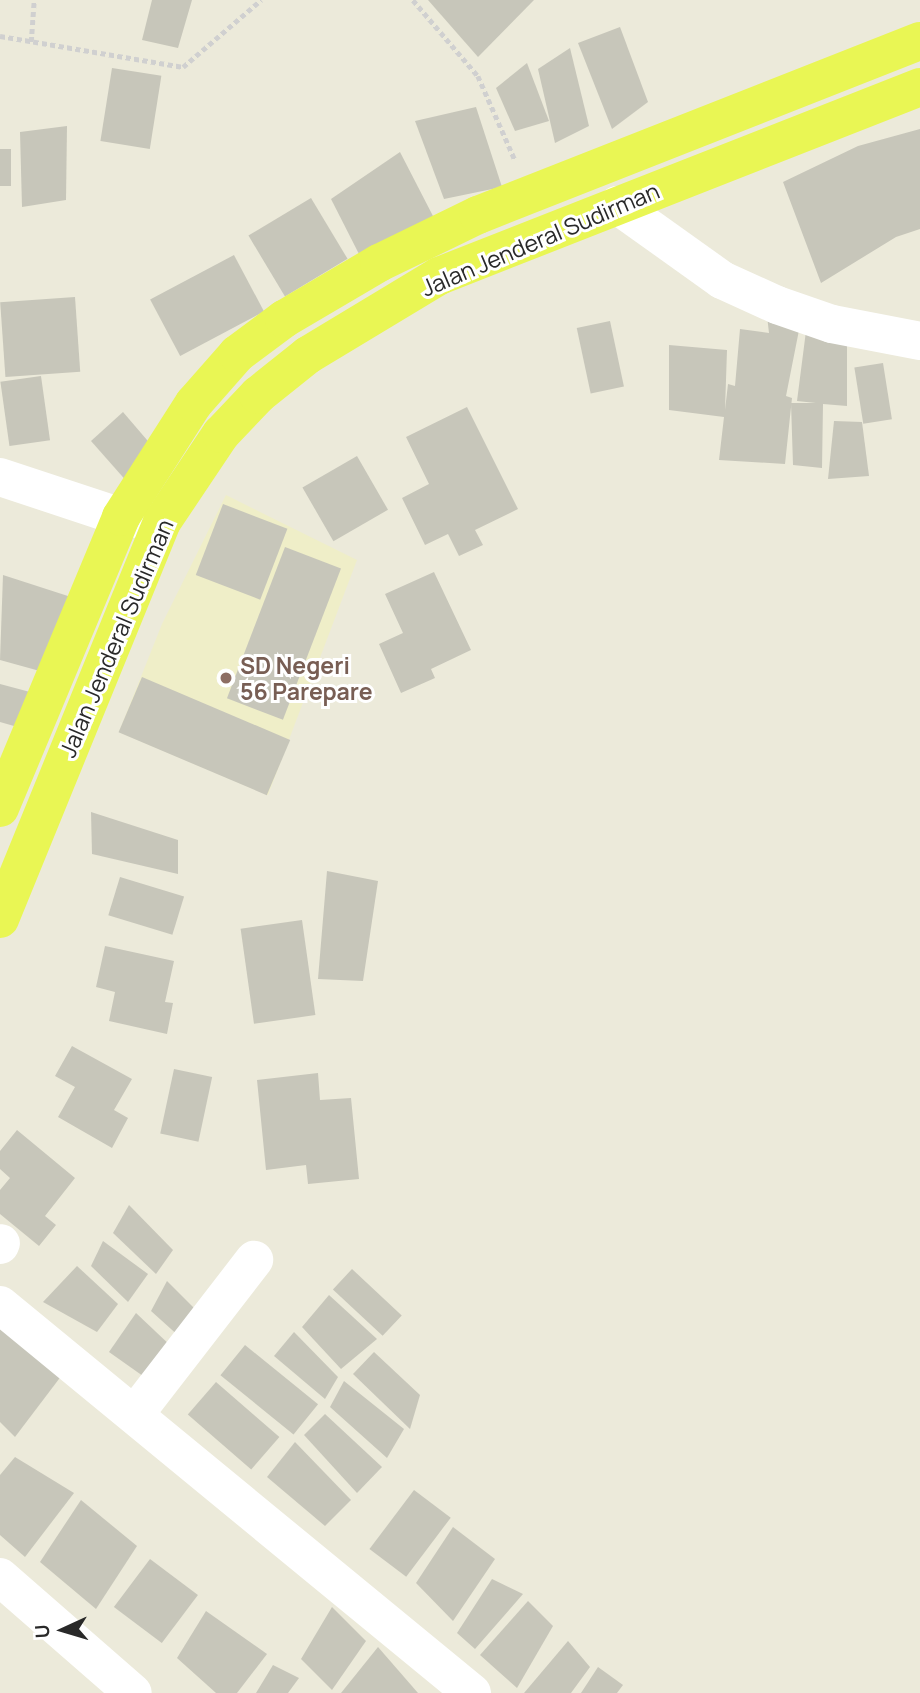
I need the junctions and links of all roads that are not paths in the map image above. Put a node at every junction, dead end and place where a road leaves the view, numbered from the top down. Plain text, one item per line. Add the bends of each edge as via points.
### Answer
1 (920, 41) edge
2 (920, 87) edge
3 (617, 205) junction
4 (920, 341) edge
5 (0, 477) edge
6 (121, 517) junction
7 (162, 523) junction
8 (0, 808) edge
9 (0, 919) edge
10 (254, 1260) dead end
11 (0, 1305) edge
12 (135, 1414) junction
13 (0, 1577) edge
14 (133, 1693) edge
15 (472, 1693) edge

1 - 6 main road, Jalan Jenderal Sudirman via 530,195 379,263 284,319 237,354 194,403
2 - 3 main road, Jalan Jenderal Sudirman
3 - 4 street via 722,280 766,300 832,324
3 - 7 main road, Jalan Jenderal Sudirman via 439,276 309,355 258,395 221,434
5 - 6 street
6 - 7 street
6 - 8 main road, Jalan Jenderal Sudirman
7 - 9 main road, Jalan Jenderal Sudirman
10 - 12 street
11 - 12 street
12 - 15 street
13 - 14 street

